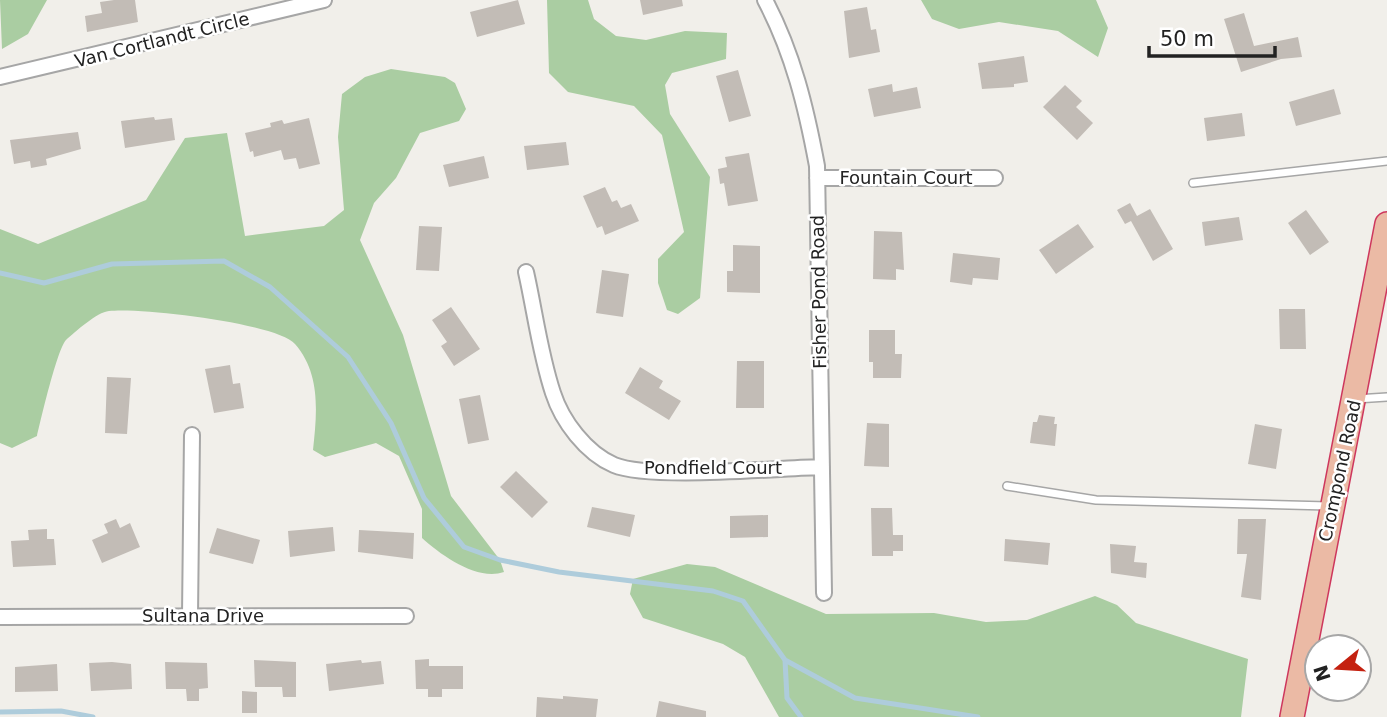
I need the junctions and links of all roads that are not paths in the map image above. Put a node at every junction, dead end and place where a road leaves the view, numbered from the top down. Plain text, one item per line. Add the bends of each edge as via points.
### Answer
1 (324, 0) edge
2 (765, 0) edge
3 (0, 77) edge
4 (1387, 161) edge
5 (817, 178) junction
6 (995, 178) dead end
7 (1193, 183) dead end
8 (1387, 225) edge
9 (526, 272) dead end
10 (1387, 397) edge
11 (1355, 399) junction
12 (192, 435) dead end
13 (822, 467) junction
14 (1007, 486) dead end
15 (1332, 506) junction
16 (824, 593) dead end
17 (191, 616) junction
18 (406, 616) dead end
19 (0, 617) edge
20 (1292, 717) edge

1 - 3 street, Van Cortlandt Circle
2 - 5 street, Fisher Pond Road via 784,37 805,102
4 - 7 lane
5 - 6 street, Fountain Court
5 - 13 street, Fisher Pond Road
8 - 11 highway, Crompond Road
9 - 13 street, Pondfield Court via 553,394 594,455 616,466 664,471
10 - 11 lane
11 - 15 highway, Crompond Road
12 - 17 street
13 - 16 street, Fisher Pond Road
14 - 15 lane via 1096,500
15 - 20 highway, Crompond Road
17 - 18 street, Sultana Drive
17 - 19 street, Sultana Drive

